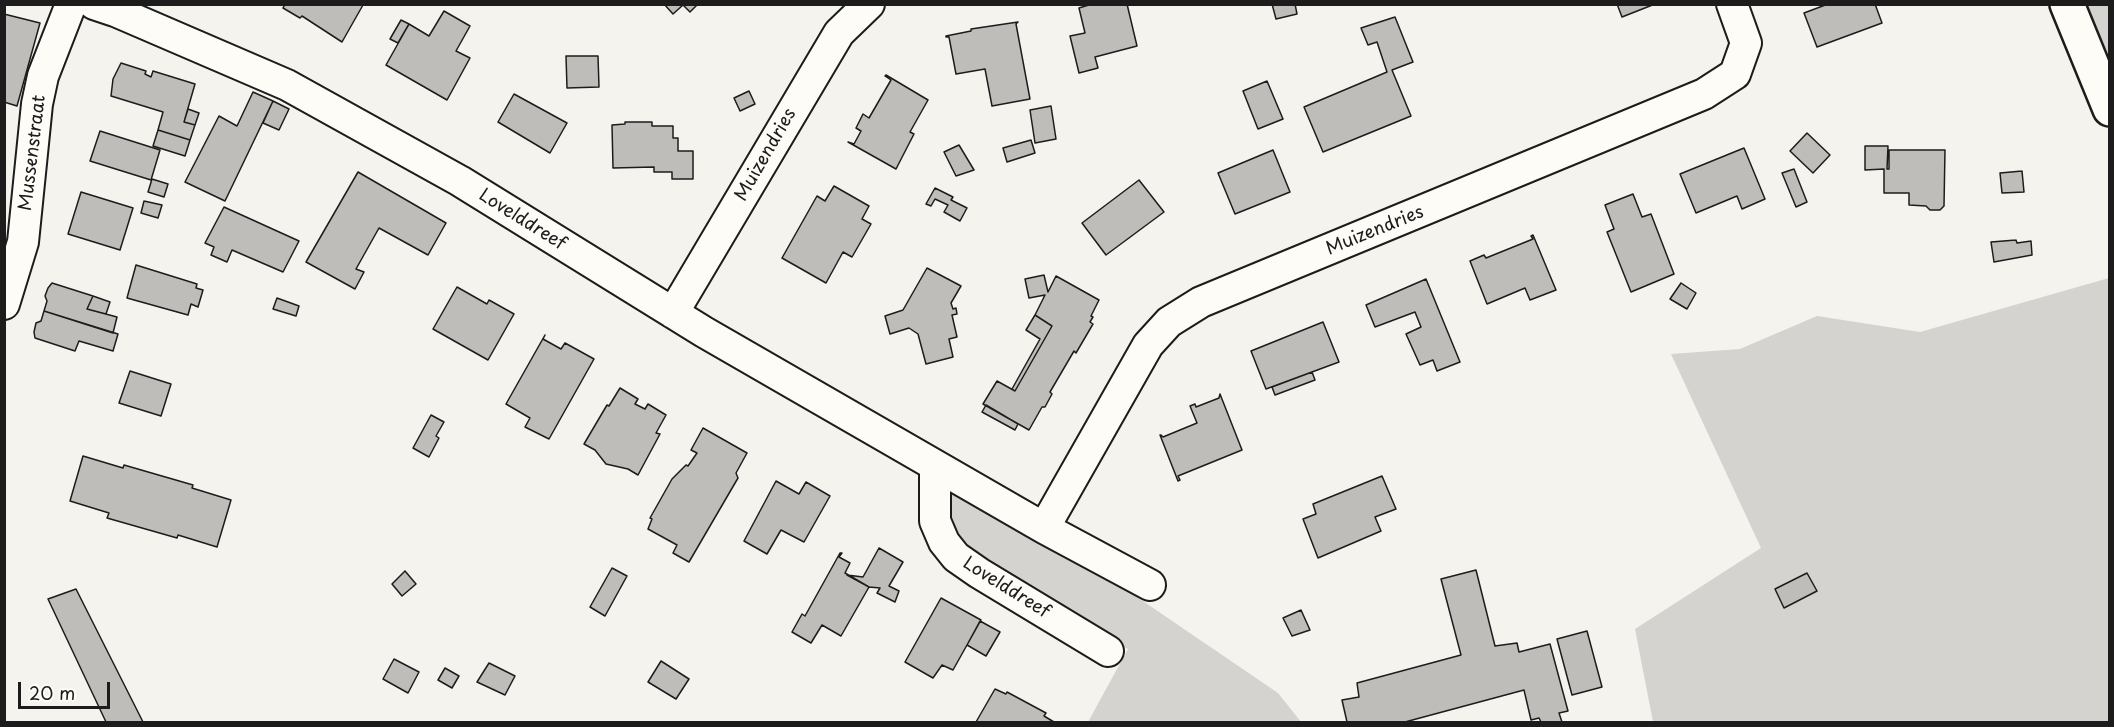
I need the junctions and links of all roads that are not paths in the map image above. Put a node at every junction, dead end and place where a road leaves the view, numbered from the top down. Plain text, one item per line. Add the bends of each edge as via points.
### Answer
1 (70, 4) edge
2 (94, 4) edge
3 (869, 4) edge
4 (1732, 4) edge
5 (2067, 4) edge
6 (2109, 109) edge
7 (4, 304) edge
8 (673, 313) junction
9 (935, 466) junction
10 (1044, 528) junction
11 (1150, 585) dead end
12 (1108, 651) dead end

1 - 7 street, Mussenstraat via 37,104 22,242
2 - 8 street, Lovelddreef via 287,85 460,181
3 - 8 street, Muizendries via 838,33
4 - 10 street, Muizendries via 1746,43 1735,74 1704,94 1201,302 1169,322 1148,345
5 - 6 highway
8 - 9 street, Lovelddreef
9 - 10 street, Lovelddreef
9 - 12 street, Lovelddreef via 935,521 956,558
10 - 11 street, Lovelddreef

